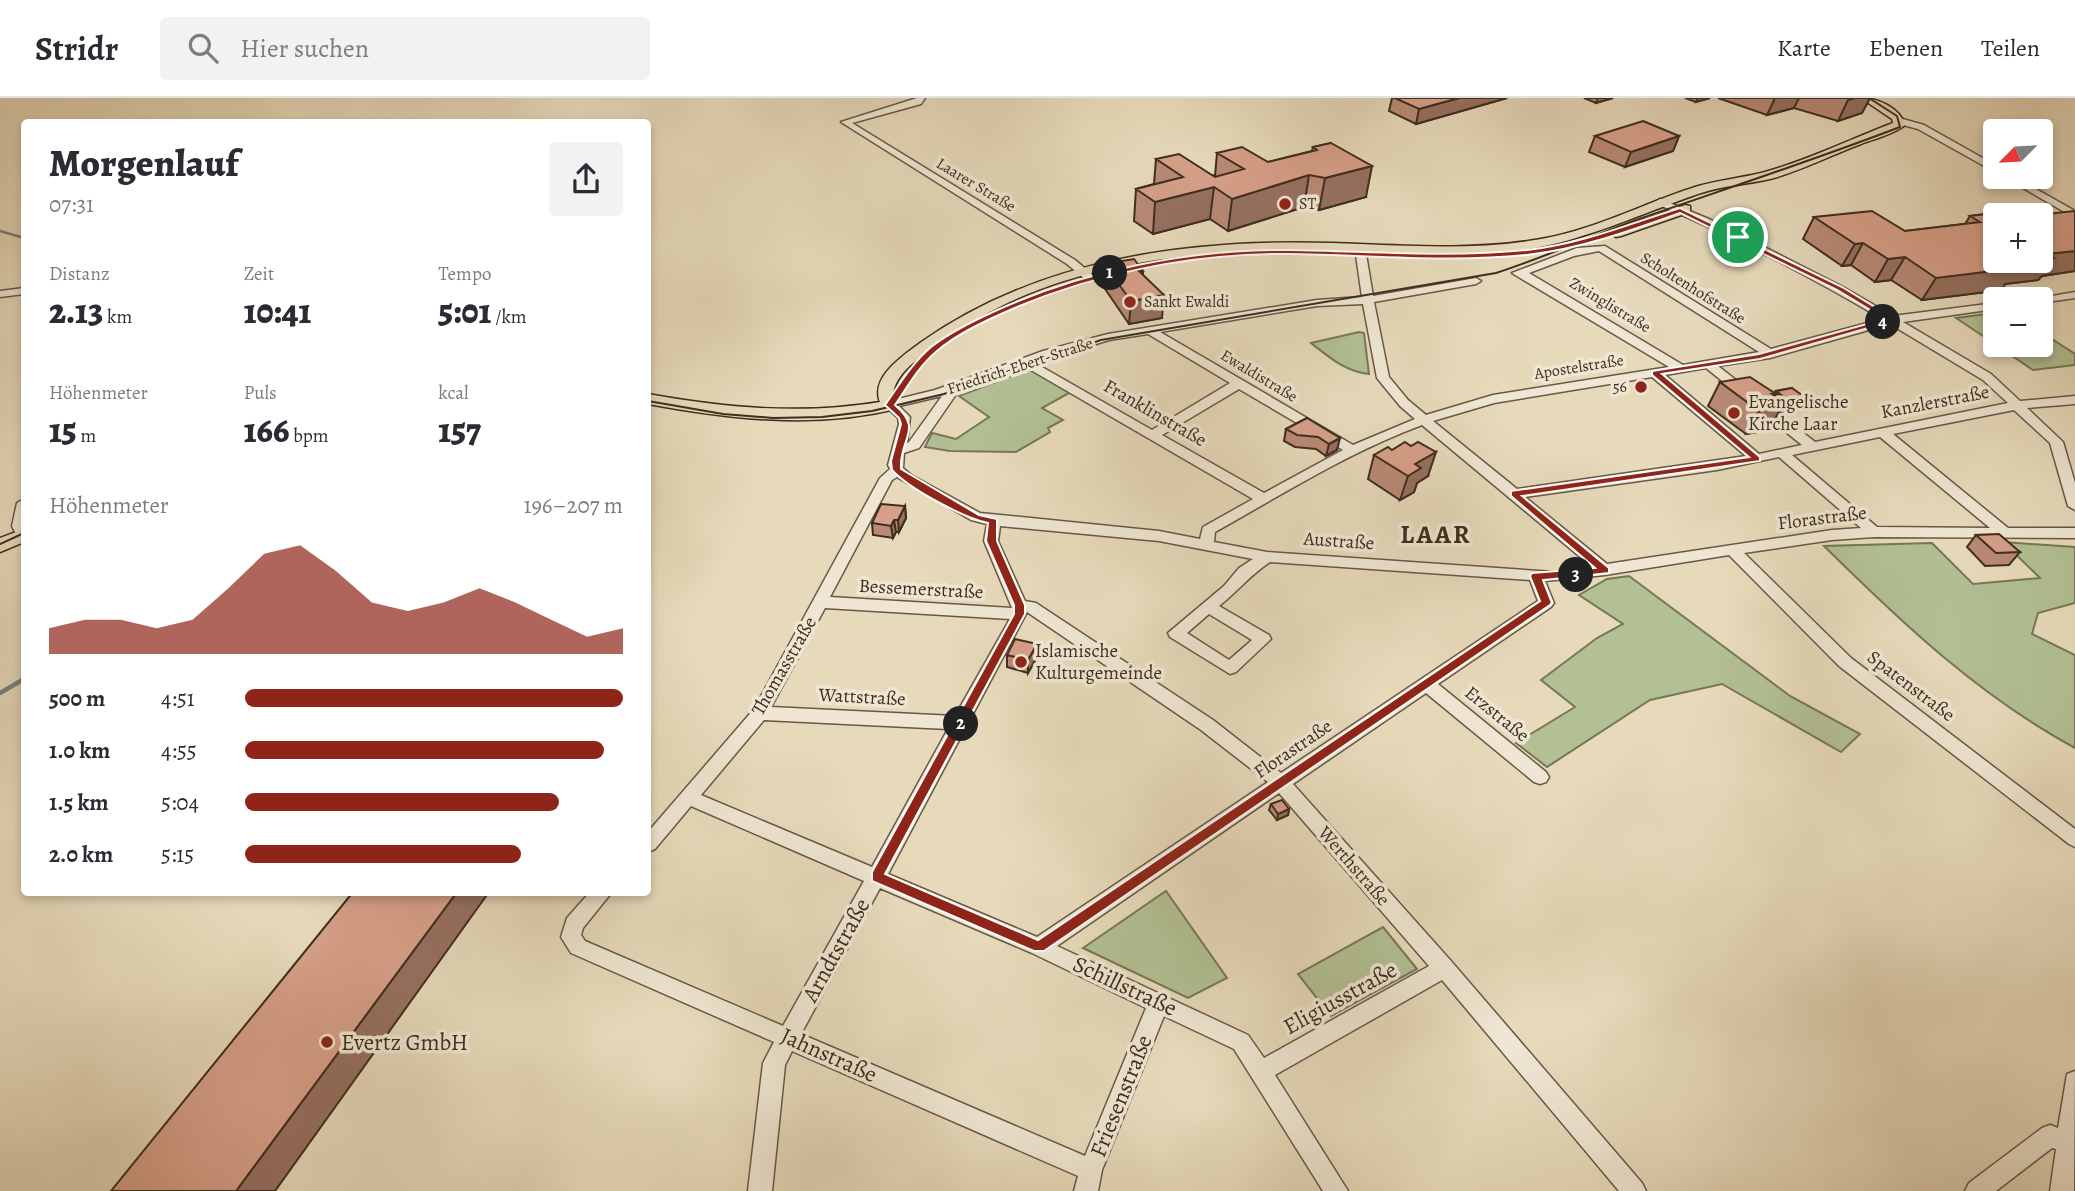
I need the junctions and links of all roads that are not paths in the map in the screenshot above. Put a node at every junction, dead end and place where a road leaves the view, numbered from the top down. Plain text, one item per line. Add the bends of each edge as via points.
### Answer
1 (920, 98) edge
2 (1867, 98) edge
3 (1899, 121) junction
4 (1983, 162) edge
5 (1769, 175) junction
6 (2030, 189) edge
7 (1653, 204) junction
8 (1680, 211) junction
9 (2075, 215) edge
10 (1599, 244) junction
11 (1360, 251) junction
12 (1087, 275) junction
13 (1476, 281) dead end
14 (21, 291) edge
15 (0, 294) edge
16 (2075, 295) edge
17 (2053, 298) edge
18 (1369, 300) junction
19 (1983, 308) edge
20 (1892, 320) junction
21 (1149, 330) junction
22 (1770, 354) junction
23 (1025, 362) junction
24 (1708, 365) junction
25 (1681, 369) junction
26 (1655, 373) junction
27 (1240, 383) junction
28 (954, 388) junction
29 (651, 399) edge
30 (2075, 400) edge
31 (890, 405) junction
32 (2018, 405) junction
33 (1424, 420) junction
34 (1882, 432) junction
35 (1154, 434) junction
36 (1813, 447) junction
37 (1353, 450) junction
38 (900, 451) junction
39 (1782, 453) junction
40 (1757, 459) junction
41 (897, 470) junction
42 (1514, 494) junction
43 (1264, 499) junction
44 (2075, 506) edge
45 (994, 521) junction
46 (1874, 532) junction
47 (2004, 532) junction
48 (2075, 533) edge
49 (21, 536) edge
50 (0, 546) edge
51 (1207, 546) junction
52 (1734, 551) junction
53 (1267, 557) junction
54 (1605, 570) junction
55 (1577, 575) joint
56 (1536, 576) junction
57 (820, 602) junction
58 (1209, 607) junction
59 (1020, 610) junction
60 (1427, 684) junction
61 (760, 713) junction
62 (961, 723) junction
63 (1540, 777) dead end
64 (1280, 782) junction
65 (690, 798) junction
66 (2075, 839) edge
67 (651, 841) edge
68 (876, 877) junction
69 (599, 896) edge
70 (1039, 947) junction
71 (1444, 968) junction
72 (1159, 1002) junction
73 (787, 1037) junction
74 (1260, 1072) junction
75 (2075, 1082) edge
76 (2067, 1142) junction
77 (1088, 1181) edge
78 (760, 1191) edge
79 (1336, 1191) edge
80 (1634, 1191) edge
81 (1977, 1191) edge
82 (2062, 1191) edge

1 - 12 street, Laarer Straße via 918,103 845,122
2 - 3 main road
3 - 4 street via 1921,127
3 - 5 main road via 1895,129
5 - 7 main road
5 - 8 main road
6 - 9 street
7 - 8 street
7 - 11 main road via 1563,239 1527,246
8 - 10 main road
8 - 20 street
10 - 11 main road via 1436,257
10 - 22 street, Scholtenhofstraße
10 - 25 street, Zwinglistraße via 1516,273
11 - 12 main road via 1283,246 1215,250 1144,259
11 - 18 street
12 - 31 main road via 950,337 923,358
13 - 18 street, Friedrich-Ebert-Straße
14 - 15 street
16 - 17 street
18 - 21 street, Friedrich-Ebert-Straße via 1317,303
18 - 33 street via 1384,378
19 - 20 street, Apostelstraße
20 - 22 street, Apostelstraße
20 - 32 street via 1987,377
21 - 23 street, Friedrich-Ebert-Straße
21 - 27 street, Ewaldistraße
22 - 24 street, Apostelstraße
23 - 28 street, Friedrich-Ebert-Straße
23 - 35 street, Franklinstraße
24 - 25 street, Apostelstraße
24 - 36 street
25 - 26 street, Apostelstraße
26 - 33 street, Apostelstraße via 1493,399
26 - 40 street
27 - 35 street
27 - 37 street, Ewaldistraße
28 - 31 street, Friedrich-Ebert-Straße
28 - 38 street via 914,445
29 - 31 main road, Friedrich-Ebert-Straße via 780,416
30 - 32 street, Kanzlerstraße
31 - 38 street via 904,417
32 - 34 street, Kanzlerstraße
32 - 44 street via 2056,442
33 - 37 street, Apostelstraße
33 - 42 street
34 - 36 street, Kanzlerstraße
34 - 47 street
35 - 43 street, Franklinstraße
36 - 39 street, Kanzlerstraße
37 - 43 street, Apostelstraße
38 - 41 street
39 - 40 street, Kanzlerstraße
39 - 46 street
40 - 42 street, Kanzlerstraße
41 - 45 street via 976,517
41 - 57 street, Thomasstraße via 887,478
42 - 54 street
43 - 51 street, Apostelstraße via 1208,530
45 - 51 street, Austraße via 1159,536
45 - 59 street via 991,541
46 - 47 street, Florastraße
46 - 52 street, Florastraße
47 - 48 street, Florastraße
49 - 50 main road
51 - 53 street, Austraße
52 - 54 street, Florastraße
52 - 66 street, Spatenstraße via 1845,662
53 - 56 street, Austraße
53 - 58 street via 1244,572
54 - 55 street, Florastraße
55 - 56 street, Austraße
56 - 60 street, Florastraße via 1546,603
57 - 59 street, Bessemerstraße
57 - 61 street, Thomasstraße
58 - 58 street via 1263,639 1230,668 1176,633
59 - 62 street, Arndtstraße
59 - 64 street, Werthstraße via 1031,607 1208,725
60 - 63 street, Erzstraße
60 - 64 street, Florastraße
61 - 62 street, Wattstraße
61 - 65 street, Thomasstraße
62 - 68 street, Arndtstraße
64 - 70 street, Florastraße
64 - 71 street, Werthstraße
65 - 67 street, Thomasstraße
65 - 68 street, Schillstraße
68 - 70 street, Schillstraße
68 - 73 street, Arndtstraße
69 - 73 street, Jahnstraße via 574,924 571,937 578,947
70 - 72 street, Schillstraße
71 - 74 street, Eligiusstraße
71 - 80 street, Werthstraße
72 - 74 street, Schillstraße via 1241,1042
72 - 77 street, Friesenstraße
73 - 77 street, Jahnstraße
73 - 78 street, Arndtstraße via 774,1063
74 - 79 street, Schillstraße
75 - 76 street
76 - 81 street via 2050,1136
76 - 82 street

